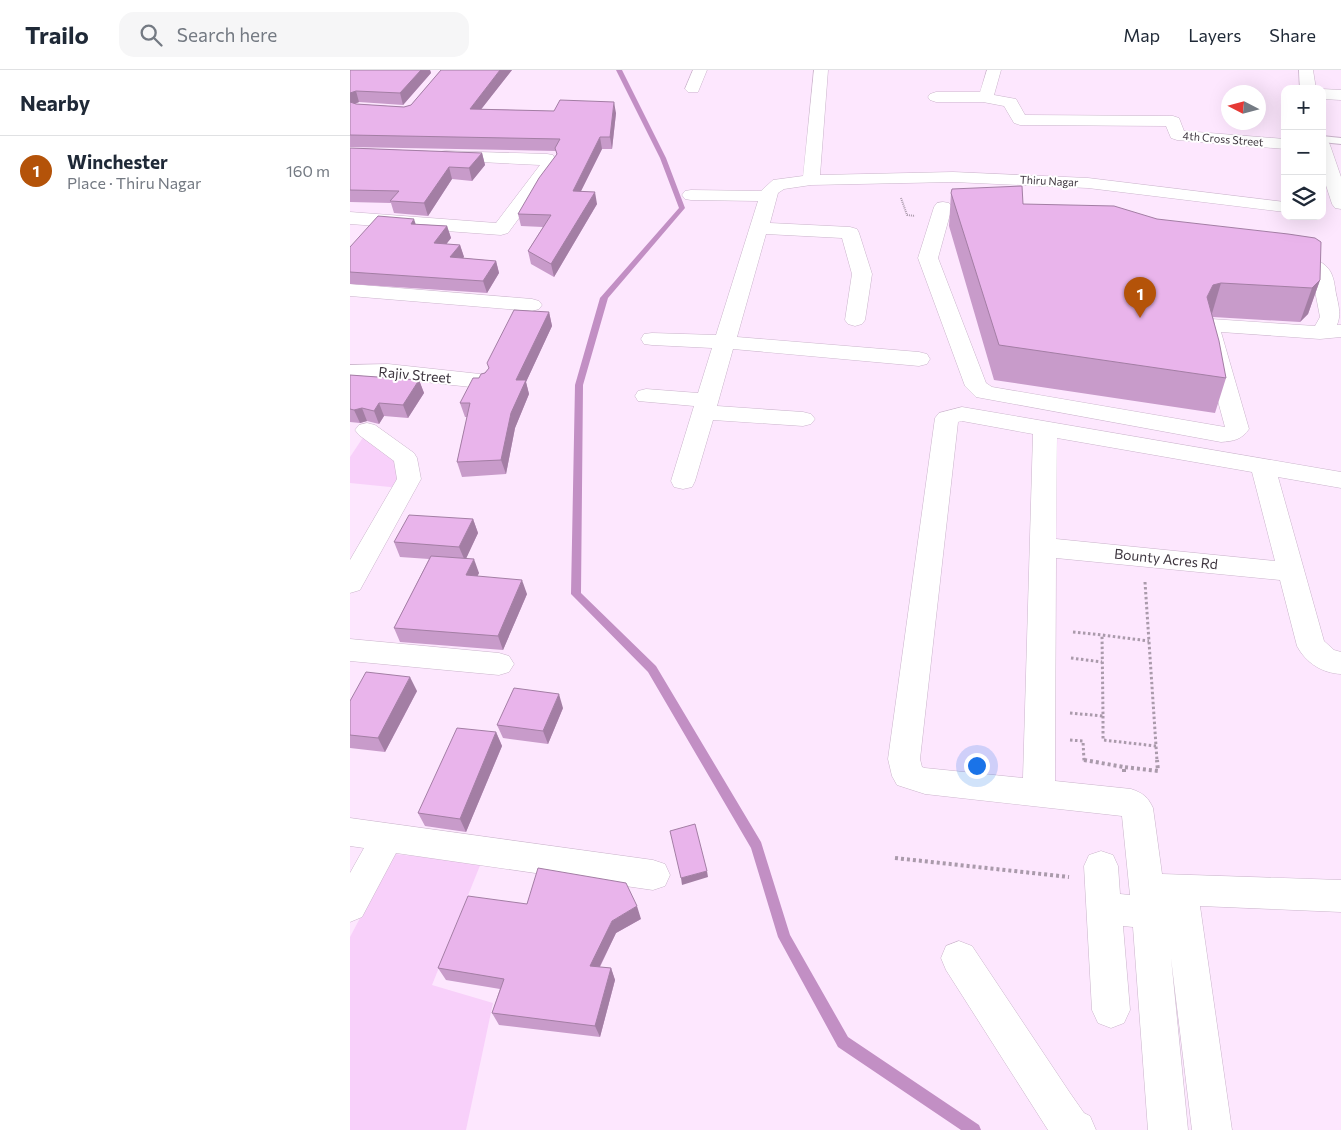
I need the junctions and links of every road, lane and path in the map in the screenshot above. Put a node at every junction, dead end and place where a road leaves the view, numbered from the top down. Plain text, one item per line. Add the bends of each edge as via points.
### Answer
1 (700, 70) edge
2 (821, 70) edge
3 (994, 70) edge
4 (1306, 70) edge
5 (1308, 85) edge
6 (693, 89) dead end
7 (1326, 94) edge
8 (1341, 95) edge
9 (936, 97) dead end
10 (986, 97) junction
11 (1326, 139) edge
12 (1341, 141) edge
13 (1281, 144) edge
14 (432, 156) edge
15 (1326, 158) edge
16 (811, 180) junction
17 (691, 195) dead end
18 (768, 196) junction
19 (1341, 204) edge
20 (943, 207) dead end
21 (1281, 207) edge
22 (1326, 212) edge
23 (1341, 214) edge
24 (350, 218) edge
25 (758, 228) junction
26 (1268, 259) edge
27 (350, 290) edge
28 (532, 305) dead end
29 (855, 320) dead end
30 (1332, 331) edge
31 (652, 339) dead end
32 (724, 342) junction
33 (919, 359) dead end
34 (350, 372) edge
35 (480, 382) edge
36 (646, 396) dead end
37 (705, 406) junction
38 (802, 419) dead end
39 (367, 430) dead end
40 (1045, 430) junction
41 (1263, 466) junction
42 (1341, 480) edge
43 (683, 481) dead end
44 (1042, 546) junction
45 (1142, 557) junction
46 (1291, 572) junction
47 (350, 583) edge
48 (1136, 584) dead end
49 (1146, 585) junction
50 (1068, 631) dead end
51 (1102, 635) junction
52 (1149, 641) junction
53 (350, 650) edge
54 (1067, 658) dead end
55 (1102, 662) junction
56 (1341, 663) edge
57 (499, 664) dead end
58 (1066, 712) dead end
59 (1103, 716) junction
60 (1065, 739) dead end
61 (1156, 746) junction
62 (1124, 767) junction
63 (1039, 793) junction
64 (1125, 803) junction
65 (350, 832) edge
66 (388, 836) junction
67 (895, 858) dead end
68 (653, 875) dead end
69 (1102, 885) junction
70 (1159, 896) junction
71 (1341, 896) edge
72 (350, 906) edge
73 (959, 958) dead end
74 (1112, 1010) dead end
75 (1076, 1130) edge
76 (1168, 1130) edge
77 (1212, 1130) edge

1 - 6 street
2 - 16 street
3 - 10 street
4 - 5 street
7 - 8 street
9 - 10 street
10 - 13 street, 4th Cross Street via 1010,102 1020,120 1173,121 1177,135
11 - 12 lane
14 - 24 street via 547,159 549,165 501,229
15 - 19 street
16 - 18 street, Thiru Nagar via 779,184 770,190
16 - 21 street, Thiru Nagar via 953,177 1088,183
17 - 18 street
18 - 25 street
20 - 30 street via 928,258 976,386 995,396 1232,434 1237,429 1211,325 1320,333
22 - 23 street
25 - 29 street via 850,233 862,274
25 - 32 street
26 - 30 street via 1316,267 1322,274
27 - 28 street
31 - 32 street
32 - 33 street
32 - 37 street
34 - 35 street, Rajiv Street via 388,371
36 - 37 street
37 - 38 street
37 - 43 street
39 - 47 street via 406,458 409,479
40 - 41 street
40 - 44 street
40 - 63 street via 962,414 947,418 904,759 908,776 925,781
41 - 42 street
41 - 46 street
44 - 45 street, Bounty Acres Rd
44 - 63 street
45 - 46 street, Bounty Acres Rd
45 - 49 path
46 - 56 street via 1311,646 1322,656
48 - 49 path
49 - 52 path
50 - 51 path
51 - 52 path
51 - 55 path
52 - 61 path
53 - 57 street
54 - 55 path
55 - 59 path
58 - 59 path
59 - 61 path via 1103,740
60 - 62 path via 1083,741 1084,762
61 - 62 path via 1158,771
62 - 64 path
63 - 64 street
64 - 70 street via 1137,808
65 - 66 street
66 - 68 street
66 - 72 street
67 - 69 path
69 - 70 street
69 - 74 street
70 - 71 street
70 - 76 street
70 - 77 street
73 - 75 street via 1056,1107 1070,1127

